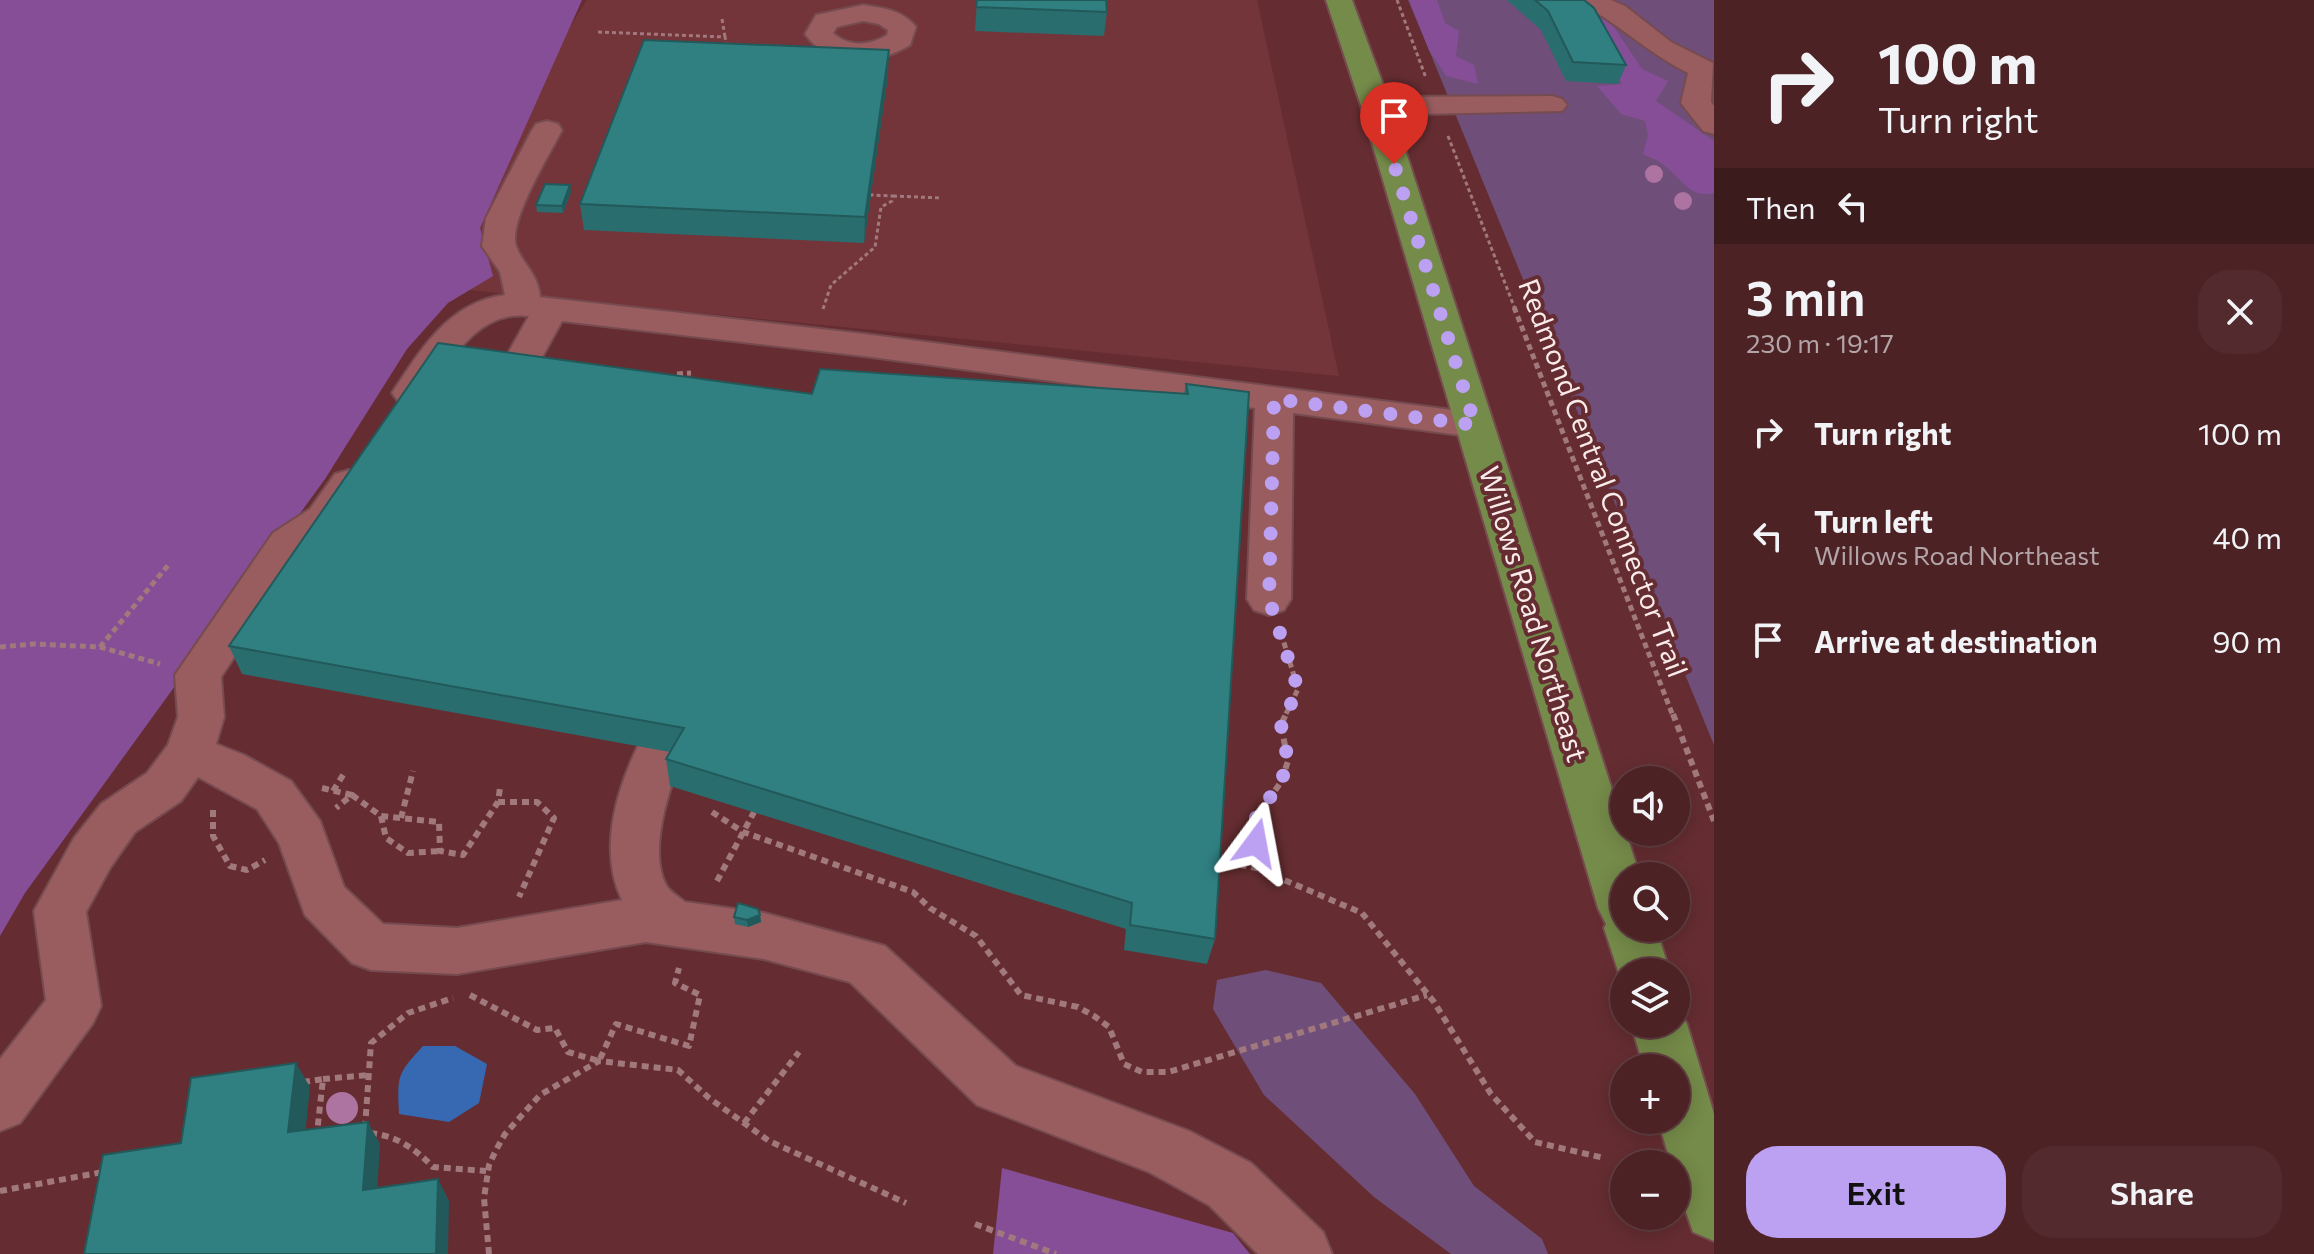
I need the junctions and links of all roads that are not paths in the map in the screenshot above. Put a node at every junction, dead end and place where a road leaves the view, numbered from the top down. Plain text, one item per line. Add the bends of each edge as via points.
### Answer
1 (1339, 0) edge
2 (1589, 0) edge
3 (1552, 105) dead end
4 (1376, 106) junction
5 (1714, 125) edge
6 (547, 130) dead end
7 (537, 306) junction
8 (512, 380) edge
9 (1274, 399) junction
10 (392, 421) edge
11 (1475, 425) junction
12 (366, 458) edge
13 (1269, 599) road end
14 (660, 749) edge
15 (189, 753) junction
16 (1610, 863) edge
17 (676, 946) junction
18 (0, 1104) edge
19 (1690, 1130) edge
20 (1714, 1211) edge
21 (1301, 1254) edge

1 - 4 main road, Willows Road Northeast
2 - 5 lane via 1703,69 1696,103
3 - 4 lane
4 - 11 main road, Willows Road Northeast
6 - 7 lane via 502,218 499,246
7 - 8 lane
7 - 9 lane via 839,358
7 - 10 lane via 483,310 456,330
9 - 11 lane
9 - 13 lane
11 - 16 main road, Willows Road Northeast
12 - 15 lane via 324,519 288,543 198,675 201,717
14 - 17 lane via 643,797 636,867 649,902
15 - 17 lane via 274,795 302,836 323,899 371,947 457,951 646,919
15 - 18 lane via 164,787 118,818 66,899 60,911 74,1006
17 - 21 lane via 764,936 866,963 997,1086 1168,1151 1230,1184
19 - 20 main road

